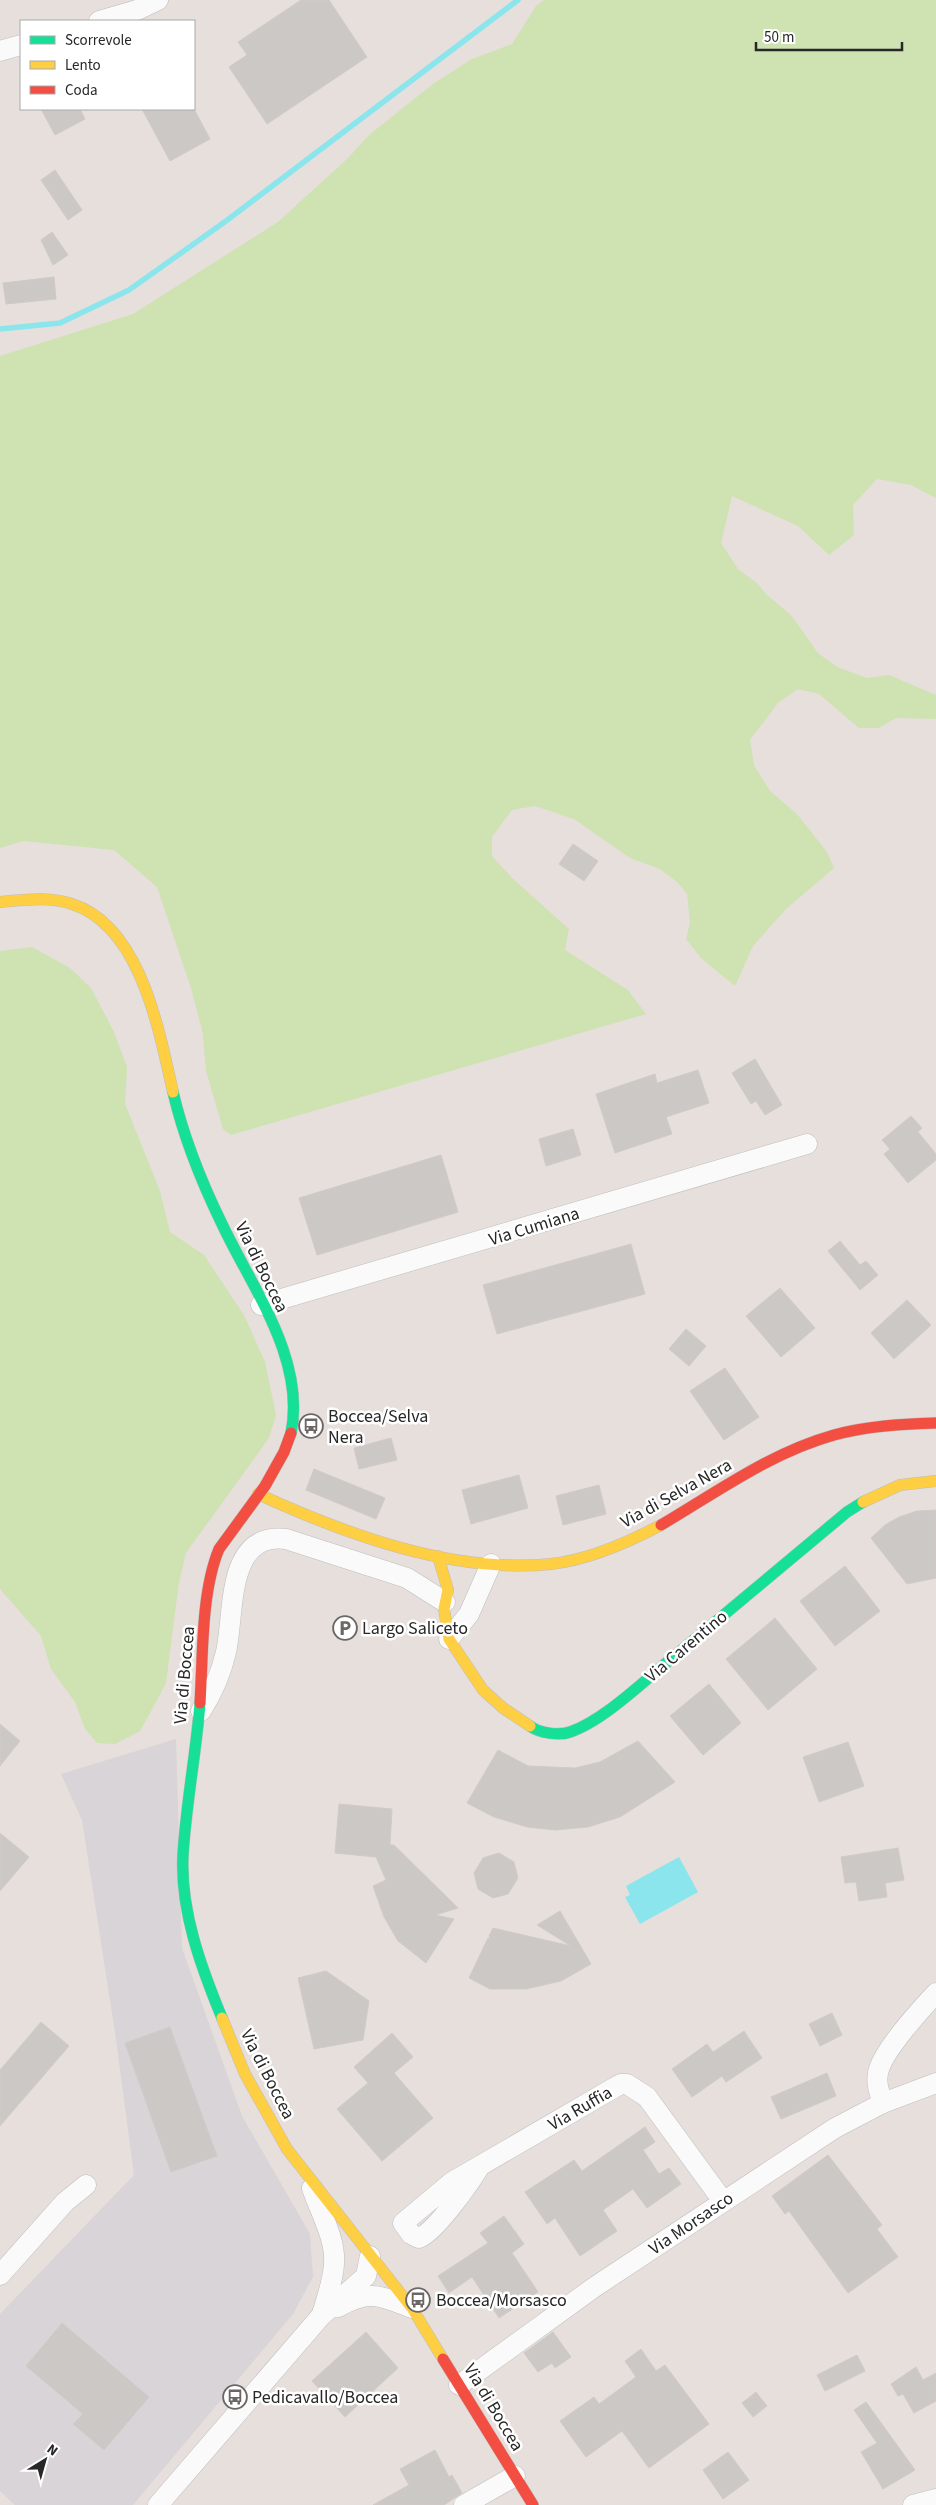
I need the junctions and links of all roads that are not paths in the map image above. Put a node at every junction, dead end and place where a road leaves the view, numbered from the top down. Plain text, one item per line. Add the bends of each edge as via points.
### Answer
1 (158, 0) edge
2 (102, 20) edge
3 (20, 45) edge
4 (0, 51) edge
5 (0, 902) edge
6 (807, 1144) dead end
7 (261, 1305) junction
8 (936, 1423) edge
9 (936, 1481) edge
10 (258, 1494) junction
11 (438, 1556) junction
12 (490, 1564) junction
13 (445, 1602) junction
14 (449, 1639) junction
15 (199, 1715) junction
16 (936, 1993) edge
17 (936, 2083) edge
18 (883, 2103) junction
19 (480, 2166) dead end
20 (310, 2180) junction
21 (86, 2185) dead end
22 (723, 2202) junction
23 (370, 2256) junction
24 (0, 2275) edge
25 (412, 2308) junction
26 (321, 2316) junction
27 (459, 2385) junction
28 (515, 2476) junction
29 (936, 2499) edge
30 (158, 2505) edge
31 (464, 2505) edge
32 (533, 2505) edge
33 (913, 2505) edge

1 - 2 street
3 - 4 street
5 - 7 main road, Via di Boccea via 38,898 72,903 109,926 130,953 159,1037 191,1156
6 - 7 street, Via Cumiana
7 - 10 main road, Via di Boccea via 291,1376 294,1406 288,1446
8 - 12 main road, Via di Selva Nera via 880,1428 821,1439 730,1483 651,1530 582,1557 551,1565
9 - 14 main road, Via Carentino via 901,1483 871,1496 847,1512 623,1699 568,1733 536,1730 503,1708 483,1690
10 - 11 main road, Via di Selva Nera via 345,1528
10 - 15 main road, Via di Boccea via 219,1549 210,1572
11 - 12 main road, Via di Selva Nera
11 - 13 main road, Via Carentino via 448,1590
12 - 14 street via 469,1614
13 - 14 main road, Via Carentino
13 - 15 street via 407,1578 286,1539 266,1540 247,1555 237,1574 226,1651 216,1685
15 - 20 main road, Via di Boccea via 183,1856 185,1898 193,1938 214,2004 245,2074 287,2149
16 - 18 street via 896,2040 879,2068 877,2084
17 - 18 street, Via Morsasco
18 - 22 street, Via Morsasco via 834,2128
19 - 22 street, Via Ruffia via 612,2089 627,2084 647,2098
20 - 23 main road, Via di Boccea
20 - 26 street via 330,2236 334,2263
21 - 24 street via 64,2202
22 - 27 street, Via Morsasco via 596,2286
23 - 25 main road, Via di Boccea
23 - 26 street via 366,2276
25 - 26 street via 385,2298 365,2296 356,2297
25 - 27 main road, Via di Boccea
26 - 30 street
27 - 28 main road, Via di Boccea
28 - 31 street
28 - 32 main road, Via di Boccea
29 - 33 street

